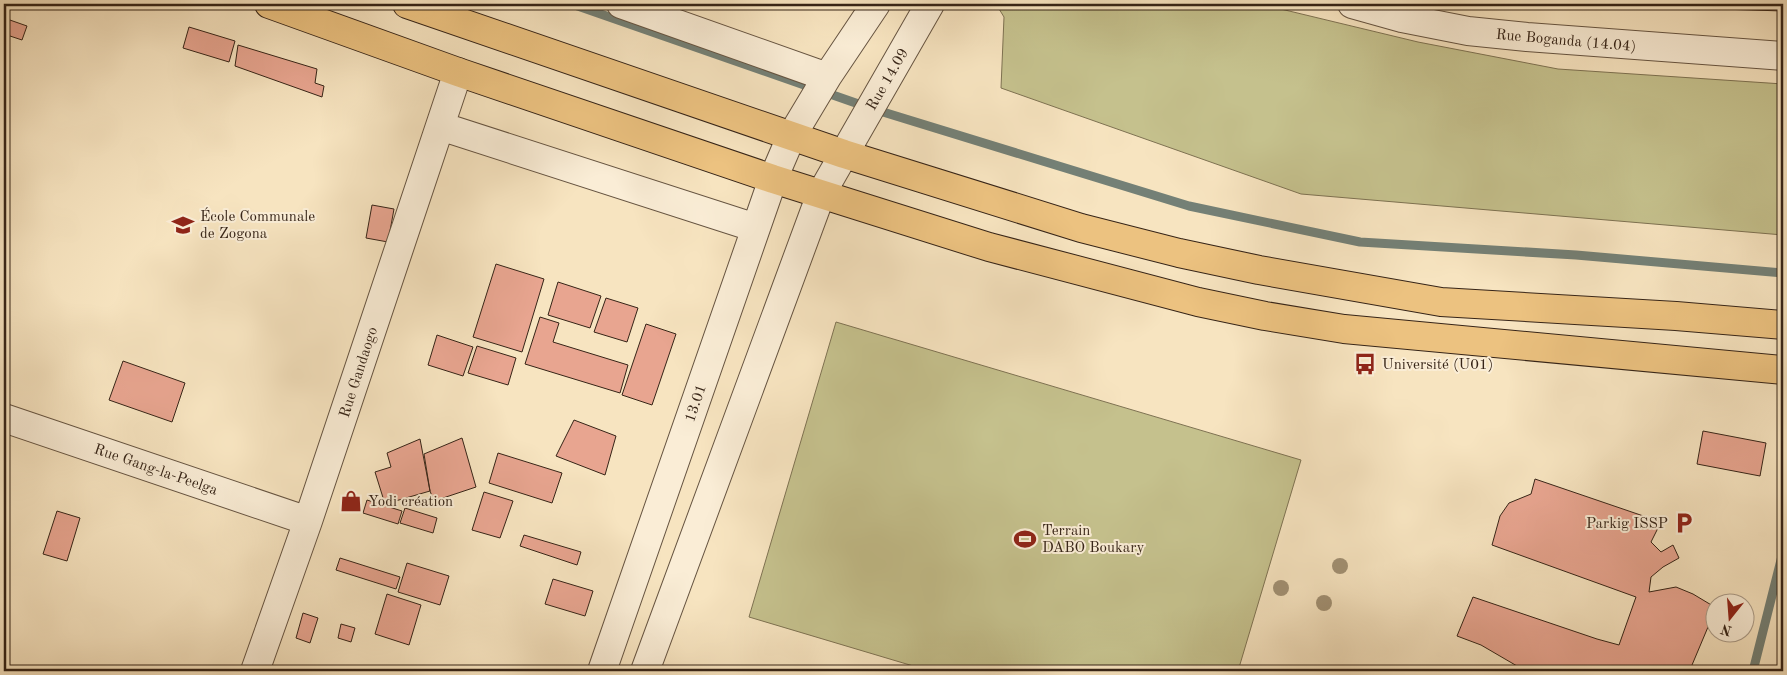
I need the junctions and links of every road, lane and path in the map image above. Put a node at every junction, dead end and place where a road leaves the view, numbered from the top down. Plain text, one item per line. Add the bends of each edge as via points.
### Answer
1 (269, 4) edge
2 (407, 4) edge
3 (621, 4) edge
4 (876, 4) edge
5 (930, 4) edge
6 (1352, 4) edge
7 (1783, 56) edge
8 (458, 72) junction
9 (827, 77) junction
10 (440, 126) junction
11 (791, 137) junction
12 (844, 154) junction
13 (773, 179) junction
14 (821, 194) junction
15 (756, 228) junction
16 (1783, 325) edge
17 (1783, 370) edge
18 (4, 418) edge
19 (308, 521) junction
20 (256, 671) edge
21 (602, 671) edge
22 (645, 671) edge

1 - 8 main road
2 - 11 main road
3 - 9 street
4 - 9 street
5 - 12 street, Rue 14.09
6 - 7 street, Rue Boganda (14.04) via 1468,31
8 - 10 street, Rue Gandaogo
8 - 13 main road
9 - 11 street
10 - 15 street
10 - 19 street, Rue Gandaogo
11 - 12 main road
11 - 13 street, 13.01
12 - 14 street
12 - 16 main road via 1081,228 1259,270 1441,302
13 - 14 main road
13 - 15 street, 13.01
14 - 17 main road via 989,247 1189,300 1265,316 1344,329
14 - 22 street
15 - 21 street, 13.01
18 - 19 street, Rue Gang-la-Peelga
19 - 20 street, Rue Gandaogo

